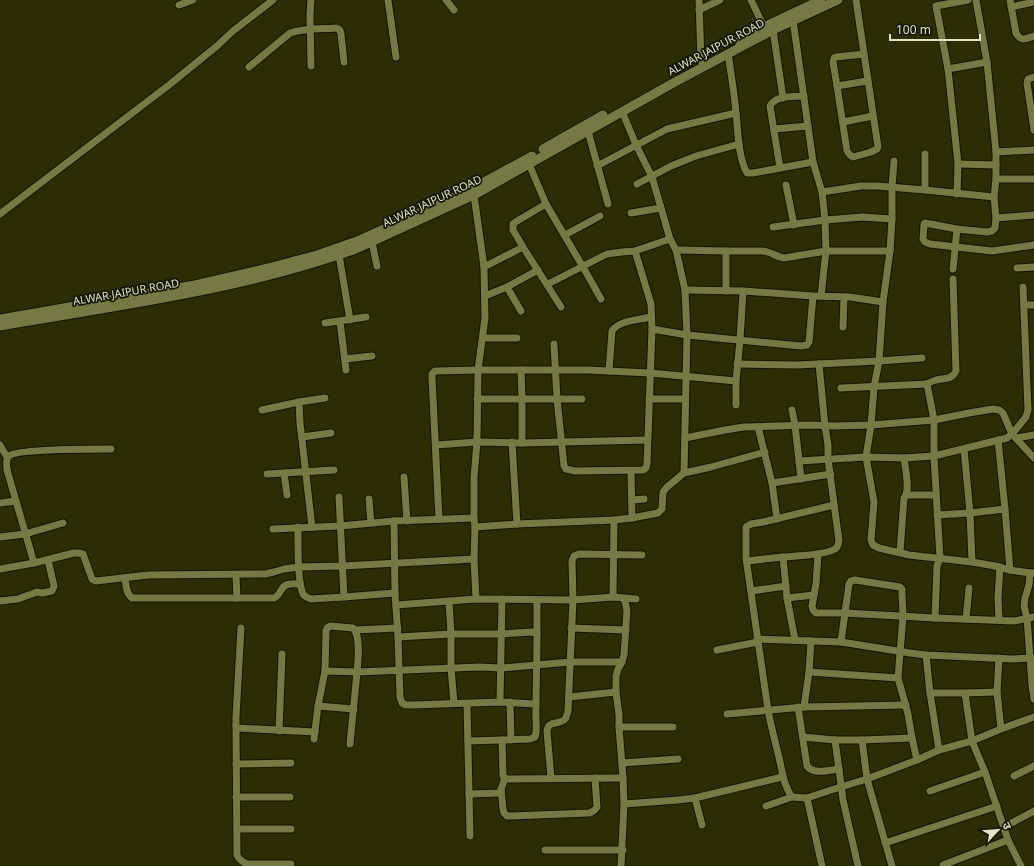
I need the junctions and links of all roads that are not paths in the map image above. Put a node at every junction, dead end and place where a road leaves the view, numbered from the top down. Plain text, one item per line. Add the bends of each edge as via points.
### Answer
1 (193, 0) edge
2 (274, 0) edge
3 (311, 0) edge
4 (388, 0) edge
5 (446, 0) edge
6 (699, 0) edge
7 (720, 0) edge
8 (751, 0) edge
9 (821, 0) edge
10 (838, 0) edge
11 (856, 0) edge
12 (968, 0) edge
13 (976, 0) edge
14 (1034, 2) edge
15 (803, 4) edge
16 (1011, 4) edge
17 (178, 5) dead end
18 (454, 10) dead end
19 (699, 10) junction
20 (793, 20) junction
21 (310, 29) junction
22 (769, 29) junction
23 (1034, 36) edge
24 (728, 53) junction
25 (864, 54) junction
26 (396, 56) dead end
27 (701, 61) junction
28 (344, 62) dead end
29 (987, 62) junction
30 (311, 66) dead end
31 (249, 67) dead end
32 (948, 68) junction
33 (1034, 77) edge
34 (867, 81) junction
35 (838, 86) junction
36 (804, 96) junction
37 (783, 98) junction
38 (622, 111) junction
39 (736, 113) junction
40 (873, 116) junction
41 (1033, 119) edge
42 (843, 122) junction
43 (808, 126) junction
44 (774, 130) junction
45 (1034, 130) edge
46 (588, 131) junction
47 (739, 144) junction
48 (636, 145) junction
49 (1034, 150) edge
50 (996, 152) junction
51 (926, 154) dead end
52 (894, 161) dead end
53 (813, 162) junction
54 (529, 164) junction
55 (958, 164) junction
56 (996, 165) junction
57 (597, 166) junction
58 (780, 168) junction
59 (652, 177) junction
60 (996, 179) junction
61 (1034, 179) edge
62 (637, 184) dead end
63 (786, 185) dead end
64 (892, 187) junction
65 (925, 190) junction
66 (822, 192) junction
67 (957, 194) junction
68 (474, 195) junction
69 (994, 197) junction
70 (546, 204) junction
71 (608, 204) dead end
72 (661, 208) junction
73 (631, 213) dead end
74 (0, 214) edge
75 (1034, 215) edge
76 (600, 216) dead end
77 (996, 218) junction
78 (892, 219) junction
79 (825, 220) junction
80 (794, 225) junction
81 (773, 227) dead end
82 (957, 228) junction
83 (565, 235) junction
84 (670, 240) junction
85 (372, 242) junction
86 (1034, 246) edge
87 (523, 247) junction
88 (956, 247) junction
89 (676, 250) junction
90 (826, 250) junction
91 (635, 251) junction
92 (726, 251) junction
93 (890, 251) junction
94 (339, 255) junction
95 (377, 266) dead end
96 (484, 266) junction
97 (583, 266) junction
98 (1034, 267) edge
99 (1017, 268) dead end
100 (538, 270) junction
101 (953, 270) dead end
102 (953, 279) dead end
103 (548, 284) junction
104 (507, 286) junction
105 (1023, 287) dead end
106 (684, 290) junction
107 (726, 291) junction
108 (743, 291) junction
109 (485, 296) junction
110 (813, 296) junction
111 (821, 296) junction
112 (844, 297) junction
113 (601, 299) dead end
114 (883, 302) junction
115 (1024, 305) junction
116 (1034, 305) edge
117 (561, 307) dead end
118 (521, 312) dead end
119 (366, 317) dead end
120 (651, 318) junction
121 (0, 319) edge
122 (350, 320) junction
123 (340, 322) junction
124 (325, 323) dead end
125 (0, 326) edge
126 (843, 327) dead end
127 (652, 329) junction
128 (687, 335) junction
129 (483, 338) junction
130 (517, 338) dead end
131 (740, 340) junction
132 (554, 344) dead end
133 (372, 356) dead end
134 (345, 358) junction
135 (922, 358) dead end
136 (879, 361) junction
137 (737, 364) junction
138 (820, 364) junction
139 (346, 370) dead end
140 (478, 370) junction
141 (521, 370) junction
142 (556, 370) junction
143 (609, 371) junction
144 (650, 373) junction
145 (687, 376) junction
146 (736, 381) junction
147 (927, 384) junction
148 (874, 386) junction
149 (841, 388) dead end
150 (325, 398) dead end
151 (522, 398) junction
152 (557, 398) junction
153 (582, 398) dead end
154 (477, 399) junction
155 (649, 399) junction
156 (686, 399) junction
157 (299, 402) junction
158 (736, 404) dead end
159 (262, 410) dead end
160 (792, 410) dead end
161 (934, 420) junction
162 (795, 425) junction
163 (871, 425) junction
164 (825, 426) junction
165 (758, 427) junction
166 (331, 433) dead end
167 (1034, 435) edge
168 (1014, 436) junction
169 (302, 437) junction
170 (684, 438) junction
171 (648, 440) junction
172 (998, 440) junction
173 (562, 441) junction
174 (477, 442) junction
175 (512, 442) junction
176 (522, 442) junction
177 (0, 445) edge
178 (436, 445) junction
179 (111, 449) dead end
180 (964, 449) junction
181 (765, 452) junction
182 (866, 456) junction
183 (934, 456) junction
184 (7, 457) junction
185 (904, 458) junction
186 (1034, 458) edge
187 (828, 459) junction
188 (799, 461) junction
189 (334, 470) dead end
190 (4, 471) edge
191 (306, 471) junction
192 (631, 471) junction
193 (284, 473) junction
194 (684, 473) junction
195 (267, 474) dead end
196 (831, 474) junction
197 (404, 477) dead end
198 (801, 479) junction
199 (772, 483) junction
200 (936, 494) junction
201 (287, 495) dead end
202 (907, 495) junction
203 (339, 497) dead end
204 (368, 499) dead end
205 (644, 499) dead end
206 (632, 500) junction
207 (16, 501) junction
208 (0, 503) edge
209 (834, 505) junction
210 (1005, 509) junction
211 (970, 513) junction
212 (937, 515) junction
213 (474, 518) junction
214 (632, 518) junction
215 (440, 519) junction
216 (777, 519) junction
217 (406, 520) junction
218 (614, 520) junction
219 (394, 521) junction
220 (63, 523) dead end
221 (371, 523) junction
222 (517, 524) junction
223 (340, 526) junction
224 (298, 527) junction
225 (312, 527) junction
226 (273, 528) dead end
227 (475, 528) junction
228 (25, 534) junction
229 (0, 537) edge
230 (900, 552) junction
231 (613, 554) junction
232 (818, 554) junction
233 (642, 555) dead end
234 (783, 557) junction
235 (940, 558) junction
236 (474, 559) junction
237 (48, 560) junction
238 (747, 561) junction
239 (972, 562) junction
240 (34, 563) junction
241 (395, 563) junction
242 (342, 566) junction
243 (299, 567) junction
244 (1000, 567) junction
245 (0, 569) edge
246 (1010, 570) junction
247 (1032, 573) edge
248 (236, 575) junction
249 (125, 578) junction
250 (300, 584) junction
251 (786, 586) junction
252 (969, 588) dead end
253 (750, 591) junction
254 (395, 593) junction
255 (814, 596) junction
256 (613, 597) junction
257 (237, 598) junction
258 (344, 598) junction
259 (624, 598) junction
260 (787, 598) junction
261 (476, 599) junction
262 (502, 599) junction
263 (636, 599) dead end
264 (537, 600) junction
265 (573, 600) junction
266 (0, 601) edge
267 (449, 601) junction
268 (396, 605) junction
269 (845, 613) junction
270 (903, 616) junction
271 (935, 618) junction
272 (1031, 618) edge
273 (966, 619) junction
274 (999, 620) junction
275 (241, 628) dead end
276 (398, 628) junction
277 (571, 628) junction
278 (356, 630) junction
279 (626, 630) junction
280 (537, 633) junction
281 (451, 634) junction
282 (502, 634) junction
283 (398, 637) junction
284 (758, 640) junction
285 (795, 640) junction
286 (810, 641) junction
287 (841, 642) junction
288 (717, 650) dead end
289 (901, 652) junction
290 (282, 654) dead end
291 (926, 655) junction
292 (999, 658) junction
293 (1032, 658) edge
294 (570, 662) junction
295 (622, 662) junction
296 (538, 665) junction
297 (451, 668) junction
298 (501, 668) junction
299 (400, 670) junction
300 (325, 671) junction
301 (357, 672) junction
302 (810, 672) junction
303 (898, 678) junction
304 (1033, 685) edge
305 (616, 692) junction
306 (997, 692) junction
307 (930, 693) junction
308 (965, 693) junction
309 (569, 697) junction
310 (1034, 699) edge
311 (500, 702) junction
312 (510, 702) junction
313 (454, 703) junction
314 (467, 704) junction
315 (536, 704) junction
316 (906, 705) junction
317 (318, 706) junction
318 (801, 707) junction
319 (354, 709) junction
320 (768, 710) junction
321 (727, 714) dead end
322 (1034, 717) edge
323 (236, 726) junction
324 (619, 727) junction
325 (673, 727) dead end
326 (1001, 729) junction
327 (279, 730) junction
328 (803, 736) junction
329 (912, 738) junction
330 (502, 740) junction
331 (511, 740) junction
332 (835, 740) junction
333 (862, 740) junction
334 (468, 741) junction
335 (972, 741) junction
336 (350, 744) dead end
337 (939, 750) junction
338 (678, 759) dead end
339 (917, 760) junction
340 (291, 763) dead end
341 (622, 763) junction
342 (236, 764) junction
343 (1034, 766) edge
344 (839, 769) junction
345 (985, 772) junction
346 (1014, 776) dead end
347 (782, 777) junction
348 (505, 778) junction
349 (551, 778) junction
350 (595, 778) junction
351 (623, 778) junction
352 (868, 779) junction
353 (842, 786) junction
354 (930, 791) dead end
355 (501, 793) junction
356 (469, 794) junction
357 (236, 797) junction
358 (290, 797) dead end
359 (792, 797) junction
360 (695, 798) junction
361 (807, 798) junction
362 (624, 804) junction
363 (766, 806) dead end
364 (997, 806) junction
365 (1034, 811) edge
366 (702, 825) dead end
367 (1004, 827) junction
368 (237, 829) junction
369 (291, 829) dead end
370 (470, 836) dead end
371 (1008, 840) junction
372 (885, 843) junction
373 (545, 850) dead end
374 (623, 850) junction
375 (290, 864) dead end
376 (622, 866) edge
377 (822, 866) edge
378 (858, 866) edge
379 (892, 866) edge
380 (943, 866) edge
381 (1021, 866) edge

1 - 17 street
2 - 74 street via 169,85
3 - 21 street
4 - 26 street
5 - 18 street
6 - 19 street
7 - 19 street
8 - 22 street
9 - 15 main road, ALWAR JAIPUR ROAD
10 - 20 main road, ALWAR JAIPUR ROAD
11 - 25 street
12 - 32 street via 936,6
13 - 29 street
14 - 16 street
15 - 22 main road, ALWAR JAIPUR ROAD
16 - 23 street via 1019,38
19 - 27 street
20 - 22 main road, ALWAR JAIPUR ROAD
20 - 36 street
21 - 28 street via 340,30
21 - 30 street
21 - 31 street via 290,33
22 - 24 main road, ALWAR JAIPUR ROAD
22 - 27 main road, ALWAR JAIPUR ROAD
22 - 37 street
24 - 38 main road, ALWAR JAIPUR ROAD
24 - 39 street
25 - 34 street
25 - 35 street via 834,58
27 - 121 main road, ALWAR JAIPUR ROAD via 473,188 351,243 303,259 221,280
29 - 32 street
29 - 50 street
32 - 55 street
33 - 41 street via 1028,79 1027,83
34 - 35 street
34 - 40 street
35 - 42 street
36 - 37 street
36 - 43 street
37 - 44 street via 772,101 770,106
38 - 46 main road, ALWAR JAIPUR ROAD
38 - 48 street
39 - 47 street
39 - 48 street via 667,129
40 - 42 street
40 - 42 street via 877,149 853,157 847,151
41 - 45 street
43 - 44 street
43 - 53 street
44 - 58 street
46 - 54 main road, ALWAR JAIPUR ROAD
46 - 57 street
47 - 58 street via 747,173
47 - 59 street via 696,156
48 - 57 street
48 - 59 street
49 - 50 street
50 - 56 street
51 - 65 street
52 - 64 street
53 - 58 street
53 - 66 street
54 - 68 main road, ALWAR JAIPUR ROAD
54 - 70 street
55 - 56 street
55 - 67 street
56 - 60 street
57 - 71 street
59 - 62 street
59 - 72 street
60 - 61 street
60 - 69 street
63 - 80 street
64 - 65 street
64 - 66 street via 861,186
64 - 78 street
65 - 67 street
66 - 79 street
67 - 69 street
68 - 85 main road, ALWAR JAIPUR ROAD
68 - 96 street
69 - 77 street
70 - 83 street
70 - 87 street via 513,224
72 - 73 street
72 - 84 street
75 - 77 street
76 - 83 street
77 - 82 street via 992,231
78 - 79 street via 862,217
78 - 93 street
79 - 80 street
79 - 90 street
80 - 81 street
82 - 88 street
82 - 88 street via 926,223 923,239 930,244
83 - 97 street
84 - 89 street
84 - 91 street
85 - 94 main road, ALWAR JAIPUR ROAD
85 - 95 street
86 - 88 street via 992,251
87 - 96 street
87 - 100 street
88 - 101 street
89 - 92 street
89 - 106 street
90 - 92 street via 784,258 779,258 768,251
90 - 93 street
90 - 111 street
91 - 97 street via 607,254
91 - 120 street via 650,304
92 - 107 street
93 - 114 street
94 - 122 street
94 - 125 main road, ALWAR JAIPUR ROAD via 224,286
96 - 109 street
97 - 103 street
97 - 113 street
98 - 99 street
100 - 103 street
100 - 104 street
102 - 147 street via 956,371 950,378
103 - 117 street
104 - 109 street
104 - 118 street
105 - 115 street
106 - 107 street
106 - 128 street
107 - 108 street
108 - 110 street
108 - 131 street
109 - 129 street
110 - 111 street
110 - 131 street via 807,345
111 - 112 street
112 - 114 street
112 - 126 street
114 - 136 street
115 - 116 street
115 - 168 street via 1028,410
119 - 122 street
120 - 127 street
120 - 143 street via 625,322 614,328
122 - 123 street
123 - 124 street
123 - 134 street
127 - 128 street
127 - 144 street
128 - 131 street
128 - 145 street
129 - 130 street
129 - 140 street
131 - 137 street
132 - 142 street
133 - 134 street
134 - 139 street
135 - 136 street
136 - 138 street
136 - 148 street
137 - 138 street
137 - 146 street
138 - 164 street
140 - 141 street
140 - 154 street
140 - 178 street via 436,371 432,374
141 - 142 street
141 - 151 street
142 - 143 street
142 - 152 street
143 - 144 street
144 - 145 street
144 - 155 street
145 - 146 street
145 - 156 street
146 - 158 street
147 - 148 street
147 - 161 street
148 - 149 street
148 - 163 street
150 - 157 street
151 - 152 street
151 - 154 street
151 - 176 street
152 - 153 street
152 - 173 street
154 - 174 street
155 - 156 street
155 - 171 street
156 - 170 street
157 - 159 street
157 - 169 street
160 - 162 street
161 - 163 street
161 - 168 street via 999,410
161 - 183 street
162 - 164 street
162 - 165 street
162 - 188 street
163 - 164 street
163 - 182 street
164 - 187 street
165 - 170 street via 744,427
165 - 181 street
166 - 169 street
167 - 168 street
168 - 172 street
168 - 186 street
169 - 191 street
170 - 194 street
171 - 173 street
171 - 192 street via 646,468
172 - 180 street
172 - 210 street
173 - 176 street
173 - 192 street via 566,470
174 - 175 street
174 - 178 street
174 - 213 street
175 - 176 street
175 - 222 street
177 - 184 street
178 - 215 street
179 - 184 street via 40,451 15,453
180 - 183 street
180 - 211 street
181 - 194 street
181 - 199 street
182 - 185 street
182 - 187 street
182 - 230 street via 874,502 871,540 873,545 879,548
183 - 185 street
183 - 200 street
184 - 190 street
185 - 202 street
187 - 188 street
187 - 196 street
188 - 198 street
189 - 191 street
190 - 207 street
191 - 193 street
191 - 225 street
192 - 206 street
193 - 195 street
193 - 201 street
194 - 214 street via 663,492 661,511
196 - 198 street
196 - 209 street
197 - 217 street
198 - 199 street
199 - 216 street
200 - 202 street
200 - 212 street
202 - 230 street via 904,498
203 - 223 street
204 - 221 street
205 - 206 street
206 - 214 street
207 - 208 street
207 - 228 street
209 - 216 street
209 - 232 street via 838,546 834,550
210 - 211 street
210 - 246 street
211 - 212 street
211 - 239 street
212 - 235 street
213 - 215 street
213 - 227 street
214 - 218 street
215 - 217 street
216 - 238 street via 746,527
217 - 219 street
218 - 222 street
218 - 231 street
219 - 221 street
219 - 241 street
220 - 228 street
221 - 223 street
222 - 227 street
223 - 225 street
223 - 242 street
224 - 225 street
224 - 226 street
224 - 243 street
227 - 236 street
228 - 229 street
228 - 240 street
230 - 235 street
231 - 233 street
231 - 256 street
231 - 265 street via 574,556
232 - 234 street
232 - 255 street
234 - 238 street
234 - 251 street
235 - 239 street
235 - 271 street via 937,566
236 - 241 street
236 - 261 street
237 - 240 street
237 - 249 street via 83,554 92,579 102,581
237 - 266 street via 54,586 52,591
238 - 253 street
239 - 244 street
240 - 245 street
241 - 242 street
241 - 254 street
242 - 243 street
242 - 258 street
243 - 248 street via 265,574
243 - 250 street
244 - 246 street
244 - 274 street
246 - 247 street
247 - 272 street via 1024,606
248 - 249 street via 148,575
248 - 257 street
249 - 257 street via 129,596 132,598
250 - 257 street via 287,585 274,598
250 - 258 street via 304,594 311,599
251 - 253 street
251 - 260 street
252 - 273 street
253 - 284 street
254 - 258 street
254 - 268 street
255 - 260 street
255 - 269 street via 812,606 816,613
256 - 259 street
256 - 265 street
259 - 263 street
259 - 279 street via 627,610
260 - 285 street
261 - 262 street
261 - 267 street
262 - 264 street
262 - 282 street
264 - 265 street
264 - 280 street
265 - 277 street
267 - 268 street
267 - 281 street
268 - 276 street
269 - 270 street
269 - 270 street via 849,584 855,580 900,587
269 - 287 street
270 - 271 street
270 - 289 street
271 - 273 street
272 - 274 street
272 - 293 street
273 - 274 street
275 - 323 street
276 - 278 street
276 - 283 street
277 - 279 street
277 - 294 street
278 - 300 street via 345,627 327,628
278 - 301 street
279 - 295 street
280 - 282 street
280 - 296 street
281 - 282 street
281 - 283 street
281 - 297 street
282 - 298 street
283 - 299 street
284 - 285 street
284 - 288 street
284 - 320 street
285 - 286 street
286 - 287 street
286 - 302 street
287 - 289 street
289 - 291 street
289 - 303 street
290 - 327 street
291 - 292 street
291 - 307 street
292 - 293 street
292 - 306 street
293 - 304 street
294 - 295 street
294 - 296 street
294 - 309 street
295 - 305 street via 616,676
296 - 298 street
296 - 315 street
297 - 298 street
297 - 299 street
297 - 313 street
298 - 311 street
299 - 301 street
299 - 313 street via 402,703
300 - 301 street
300 - 317 street
301 - 319 street
302 - 303 street
302 - 318 street
303 - 316 street
304 - 310 street
305 - 309 street
305 - 324 street
306 - 308 street
306 - 326 street
307 - 308 street
307 - 337 street
308 - 335 street
309 - 349 street via 564,720 547,727
311 - 312 street
311 - 314 street
312 - 315 street
312 - 331 street
313 - 314 street
314 - 334 street
315 - 331 street via 535,737
316 - 318 street
316 - 329 street
317 - 319 street
317 - 327 street via 314,736
318 - 320 street
318 - 328 street
319 - 336 street
320 - 321 street
320 - 347 street
322 - 326 street
323 - 327 street via 239,729
323 - 342 street
324 - 325 street
324 - 341 street
326 - 335 street
328 - 332 street
328 - 344 street via 807,766 810,770 816,772
329 - 333 street
329 - 339 street
330 - 331 street
330 - 334 street
330 - 348 street
332 - 333 street
332 - 344 street
333 - 352 street
334 - 356 street
335 - 337 street
335 - 345 street
337 - 339 street
338 - 341 street
339 - 352 street
340 - 342 street
341 - 351 street
342 - 357 street
343 - 346 street
344 - 353 street
345 - 354 street
345 - 364 street
347 - 359 street
347 - 360 street
348 - 349 street
348 - 355 street
349 - 350 street
350 - 351 street
350 - 355 street via 597,807 594,812 589,813 507,816 504,814
351 - 362 street
352 - 353 street
352 - 372 street
353 - 361 street
353 - 378 street
355 - 356 street
356 - 370 street
357 - 358 street
357 - 368 street
359 - 361 street
359 - 363 street
360 - 362 street
360 - 366 street
361 - 377 street
362 - 374 street
364 - 367 street
364 - 372 street
365 - 367 street
367 - 371 street
368 - 369 street
368 - 375 street via 237,855 242,862
371 - 380 street
371 - 381 street
372 - 379 street
373 - 374 street
374 - 376 street

